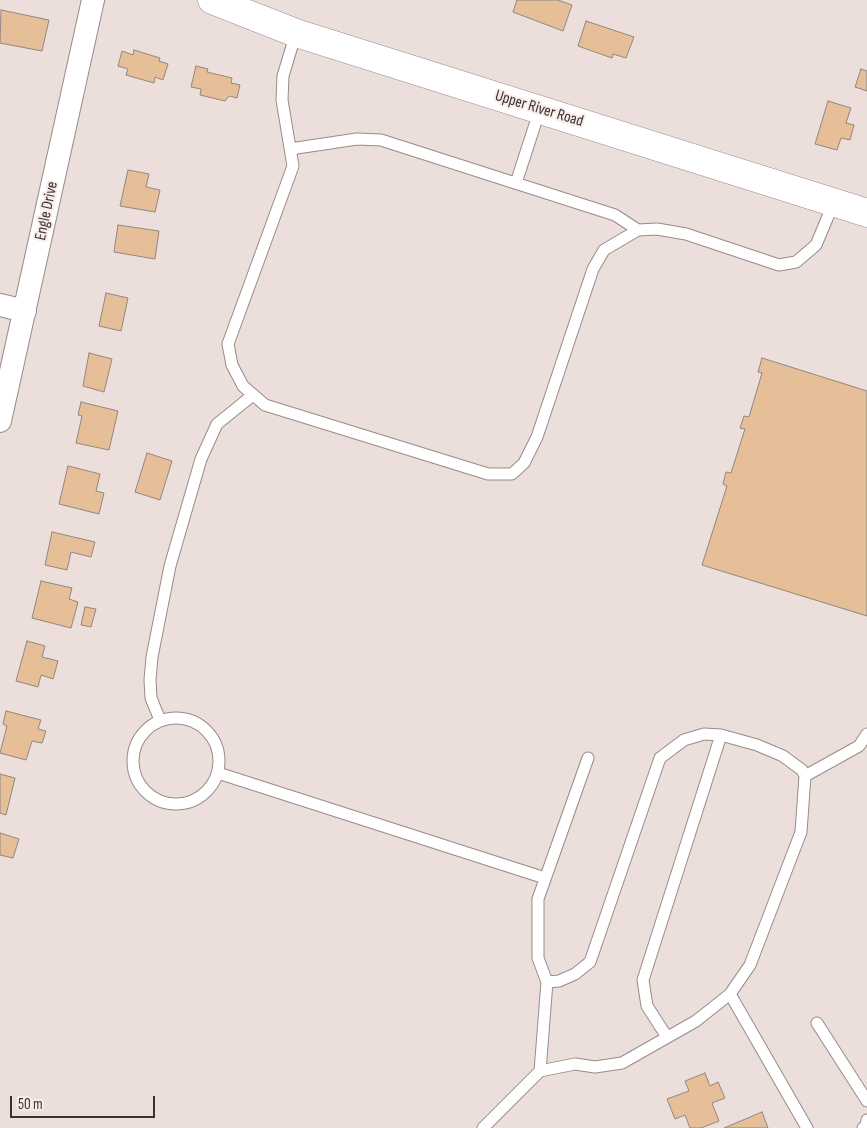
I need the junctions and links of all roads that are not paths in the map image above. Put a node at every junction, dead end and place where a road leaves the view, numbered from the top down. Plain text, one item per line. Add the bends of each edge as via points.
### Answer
1 (93, 0) edge
2 (212, 0) edge
3 (296, 33) junction
4 (540, 109) junction
5 (290, 150) junction
6 (516, 183) junction
7 (834, 202) junction
8 (867, 213) edge
9 (638, 230) junction
10 (0, 305) edge
11 (25, 311) junction
12 (253, 395) junction
13 (0, 421) edge
14 (160, 720) junction
15 (867, 734) edge
16 (722, 735) junction
17 (588, 758) dead end
18 (218, 773) junction
19 (805, 776) junction
20 (545, 878) junction
21 (547, 982) junction
22 (730, 994) junction
23 (817, 1023) dead end
24 (667, 1037) junction
25 (540, 1071) junction
26 (867, 1101) edge
27 (867, 1120) edge
28 (483, 1128) edge
29 (807, 1128) edge
30 (863, 1128) edge

1 - 11 street, Engle Drive
2 - 3 street, Upper River Road
3 - 4 street, Upper River Road
3 - 5 lane via 283,76 282,100
4 - 6 lane
4 - 7 street, Upper River Road
5 - 6 lane via 357,139 380,140
5 - 12 lane via 293,166 228,344 232,365 243,386
6 - 9 lane via 616,215
7 - 8 street, Upper River Road
7 - 9 lane via 816,245 796,262 779,265 686,234 657,229
9 - 12 lane via 604,250 593,269 537,437 524,463 512,474 488,474 264,405
10 - 11 street
11 - 13 street, Engle Drive
12 - 14 lane via 217,424 201,459 170,566 150,680 151,698
14 - 18 lane via 187,719 200,724 217,746 220,759
14 - 18 lane via 147,728 133,754 133,768 147,794 166,803 188,803 212,786
15 - 19 lane via 859,746
16 - 19 lane via 757,744 783,756
16 - 21 lane via 704,734 684,740 660,758 590,962 575,974
16 - 24 lane via 643,980 647,1006
17 - 20 lane
18 - 20 lane
19 - 22 lane via 801,832 750,965
20 - 21 lane via 538,898 538,958
21 - 25 lane
22 - 24 lane via 696,1021
22 - 29 lane
23 - 26 lane
24 - 25 lane via 622,1063 595,1067 575,1064
25 - 28 lane
27 - 30 lane

